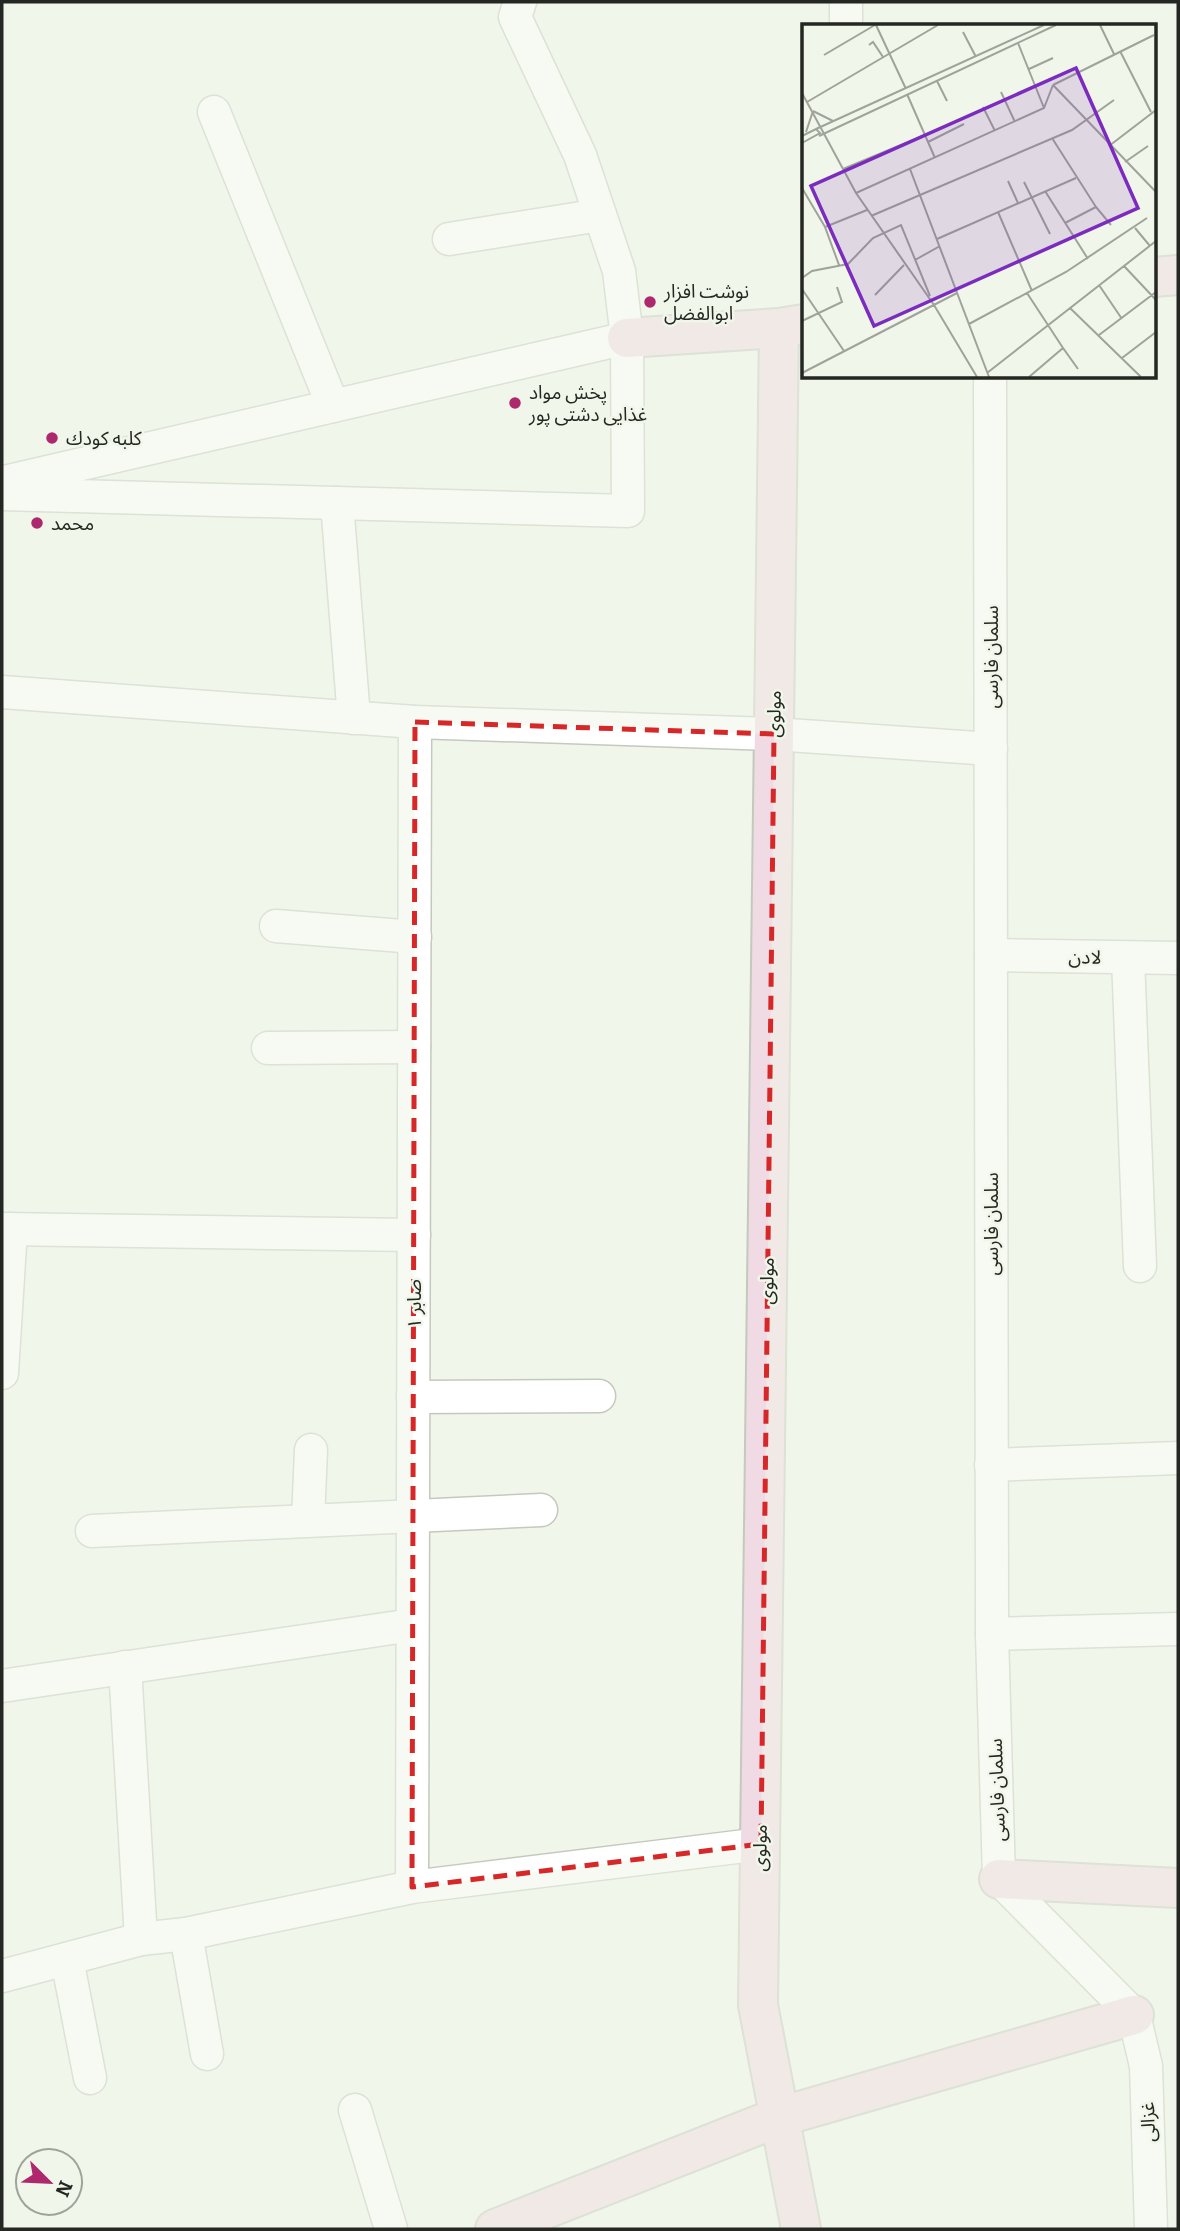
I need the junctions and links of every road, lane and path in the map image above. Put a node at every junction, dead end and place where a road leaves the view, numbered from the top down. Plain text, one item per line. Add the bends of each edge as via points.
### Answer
1 (520, 2) edge
2 (846, 2) edge
3 (846, 24) edge
4 (214, 112) dead end
5 (600, 215) junction
6 (449, 239) dead end
7 (1178, 275) edge
8 (1156, 277) edge
9 (791, 326) edge
10 (627, 338) junction
11 (990, 378) edge
12 (333, 406) junction
13 (2, 482) edge
14 (2, 494) edge
15 (337, 503) junction
16 (2, 692) edge
17 (354, 718) junction
18 (415, 722) junction
19 (774, 734) junction
20 (991, 749) junction
21 (276, 926) dead end
22 (415, 937) junction
23 (991, 955) junction
24 (1128, 958) junction
25 (1178, 958) edge
26 (414, 1047) junction
27 (268, 1048) dead end
28 (7, 1229) edge
29 (414, 1235) junction
30 (1140, 1266) dead end
31 (2, 1373) edge
32 (599, 1396) dead end
33 (413, 1397) junction
34 (311, 1450) dead end
35 (1178, 1458) edge
36 (992, 1465) junction
37 (541, 1510) dead end
38 (412, 1516) junction
39 (308, 1520) junction
40 (92, 1531) dead end
41 (412, 1625) junction
42 (1178, 1629) edge
43 (992, 1634) junction
44 (125, 1667) junction
45 (2, 1686) edge
46 (761, 1844) junction
47 (999, 1879) junction
48 (412, 1887) junction
49 (1178, 1888) edge
50 (186, 1934) junction
51 (141, 1940) junction
52 (66, 1959) junction
53 (2, 1976) edge
54 (1134, 2015) junction
55 (207, 2054) dead end
56 (90, 2078) dead end
57 (355, 2110) dead end
58 (779, 2117) junction
59 (533, 2222) edge
60 (391, 2229) edge
61 (495, 2229) edge
62 (801, 2229) edge
63 (1151, 2229) edge

1 - 5 street via 515,17 580,155
2 - 3 street
4 - 12 street
5 - 6 street
5 - 10 street via 619,271
7 - 8 street
9 - 10 street
9 - 19 street, مولوی
10 - 12 street
10 - 15 street via 628,511
11 - 20 street, سلمان فارسی
12 - 13 street
14 - 15 street
15 - 17 street
16 - 17 street
17 - 18 street
18 - 19 street
18 - 22 street, صابر ۱
19 - 20 street
19 - 46 street, مولوی
20 - 23 street, سلمان فارسی
21 - 22 street
22 - 26 street, صابر ۱
23 - 24 street, لادن
23 - 36 street, سلمان فارسی
24 - 25 street, لادن
24 - 30 street
26 - 27 street
26 - 29 street, صابر ۱
28 - 29 street
28 - 31 street
29 - 33 street, صابر ۱
32 - 33 street
33 - 38 street, صابر ۱
34 - 39 street
35 - 36 street
36 - 43 street, سلمان فارسی
37 - 38 street
38 - 39 street
38 - 41 street, صابر ۱
39 - 40 street
41 - 44 street
41 - 48 street, صابر ۱
42 - 43 street
43 - 47 street, سلمان فارسی
44 - 45 street
44 - 51 street
46 - 48 street
46 - 58 street, مولوی via 758,2005
47 - 49 street
47 - 54 street
48 - 50 street
50 - 51 street
50 - 55 street
51 - 52 street
52 - 53 street
52 - 56 street
54 - 58 street
54 - 63 street, غزالی via 1146,2066
57 - 60 street
58 - 59 street
58 - 62 street, مولوی
59 - 61 street

